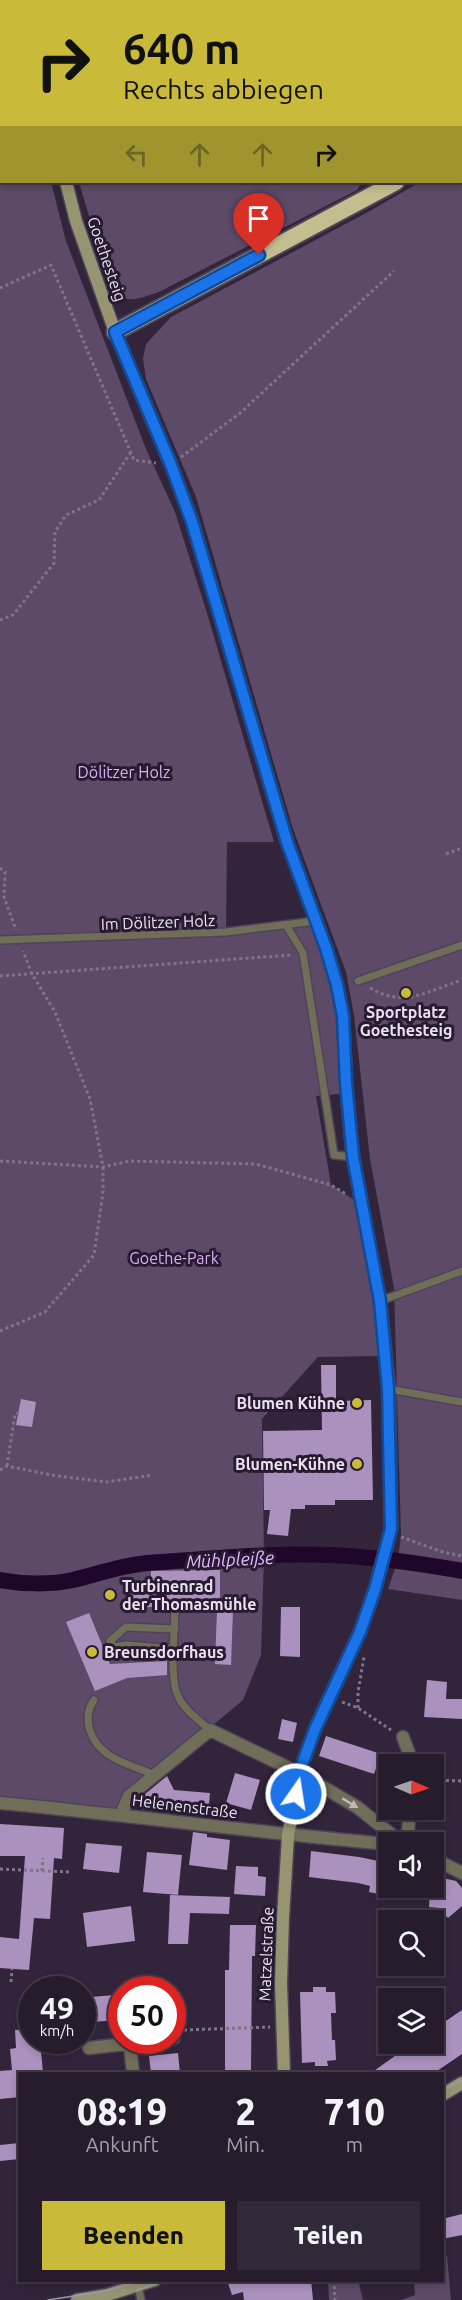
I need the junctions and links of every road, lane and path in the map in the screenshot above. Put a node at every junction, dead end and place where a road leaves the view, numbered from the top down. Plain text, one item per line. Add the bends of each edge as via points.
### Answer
1 (66, 183) edge
2 (371, 183) edge
3 (394, 183) edge
4 (358, 201) junction
5 (394, 271) dead end
6 (0, 288) edge
7 (115, 332) junction
8 (131, 452) junction
9 (171, 465) junction
10 (0, 620) edge
11 (462, 848) edge
12 (446, 854) dead end
13 (0, 868) edge
14 (316, 921) junction
15 (286, 925) junction
16 (0, 940) edge
17 (20, 940) junction
18 (462, 945) edge
19 (303, 953) junction
20 (32, 974) junction
21 (0, 975) edge
22 (462, 980) edge
23 (358, 981) joint
24 (353, 1157) junction
25 (0, 1161) edge
26 (103, 1167) junction
27 (362, 1204) junction
28 (462, 1271) edge
29 (380, 1301) junction
30 (0, 1331) edge
31 (388, 1389) junction
32 (462, 1402) edge
33 (19, 1413) dead end
34 (7, 1466) junction
35 (0, 1470) edge
36 (152, 1474) dead end
37 (391, 1529) junction
38 (462, 1556) edge
39 (176, 1607) dead end
40 (175, 1629) junction
41 (360, 1632) junction
42 (174, 1649) junction
43 (331, 1697) junction
44 (94, 1700) dead end
45 (358, 1708) junction
46 (210, 1730) junction
47 (403, 1737) joint
48 (409, 1754) edge
49 (299, 1773) junction
50 (156, 1776) junction
51 (444, 1780) edge
52 (462, 1781) edge
53 (0, 1803) edge
54 (121, 1814) junction
55 (388, 1832) edge
56 (288, 1836) junction
57 (378, 1844) edge
58 (43, 1858) dead end
59 (444, 1864) edge
60 (0, 1869) edge
61 (42, 1871) junction
62 (69, 1872) dead end
63 (462, 1873) edge
64 (12, 1969) dead end
65 (11, 1982) dead end
66 (281, 2026) junction
67 (186, 2030) edge
68 (131, 2054) edge
69 (133, 2072) edge
70 (284, 2072) edge
71 (462, 2083) edge
72 (444, 2094) edge
73 (149, 2282) edge
74 (334, 2282) edge
75 (138, 2286) junction
76 (77, 2300) edge
77 (141, 2300) edge
78 (335, 2300) edge

1 - 7 main road, Goethesteig
2 - 4 highway
3 - 4 highway
4 - 7 highway
5 - 9 path via 239,414
6 - 8 path via 51,265
7 - 9 main road, Goethesteig
8 - 9 path via 134,460
8 - 10 path via 99,500 66,515 55,532 54,563 13,615
9 - 14 main road, Goethesteig via 192,522 287,842
11 - 12 path
13 - 17 path via 5,872 4,897
14 - 15 lane, Im Dölitzer Holz
14 - 24 main road, Goethesteig via 343,1016
15 - 17 lane, Im Dölitzer Holz via 165,936
15 - 19 lane
16 - 17 lane, Im Dölitzer Holz
17 - 20 path
18 - 23 lane
19 - 20 path
19 - 24 lane via 334,1155
20 - 21 path
20 - 26 path via 55,1012 90,1100
22 - 23 path via 408,998 384,996
24 - 27 main road, Goethesteig
25 - 26 path
26 - 27 path via 130,1161 256,1164 331,1185
26 - 30 path via 94,1255 45,1312
27 - 29 main road, Goethesteig
28 - 29 lane
29 - 31 main road, Goethesteig
31 - 32 lane
31 - 37 main road, Goethesteig
33 - 34 path via 15,1414
34 - 35 path
34 - 36 path via 107,1482
37 - 38 path via 398,1536
37 - 41 main road, Goethesteig
39 - 40 lane
40 - 42 lane
40 - 42 lane via 126,1627 110,1641 114,1647
41 - 43 main road, Goethesteig
41 - 45 path via 365,1659
42 - 46 lane via 177,1695
43 - 45 path
43 - 49 main road, Goethesteig
44 - 50 lane via 88,1709 88,1720 95,1743 105,1754
45 - 47 path
46 - 49 street
46 - 50 street
47 - 48 street
49 -> 55 street via 357,1807
49 - 56 main road, Goethesteig
50 - 54 street via 129,1796
51 - 52 path
53 - 54 street, Helenenstraße
54 - 56 street, Helenenstraße
56 - 57 street, Helenenstraße
56 - 66 main road, Matzelstraße
58 - 61 path
59 - 63 street
60 - 61 path
61 - 62 path
64 - 65 path
66 - 67 path
66 - 70 main road, Matzelstraße
68 - 69 street
71 - 72 main road
73 - 75 main road
74 - 78 path
75 - 76 main road
75 - 77 lane

